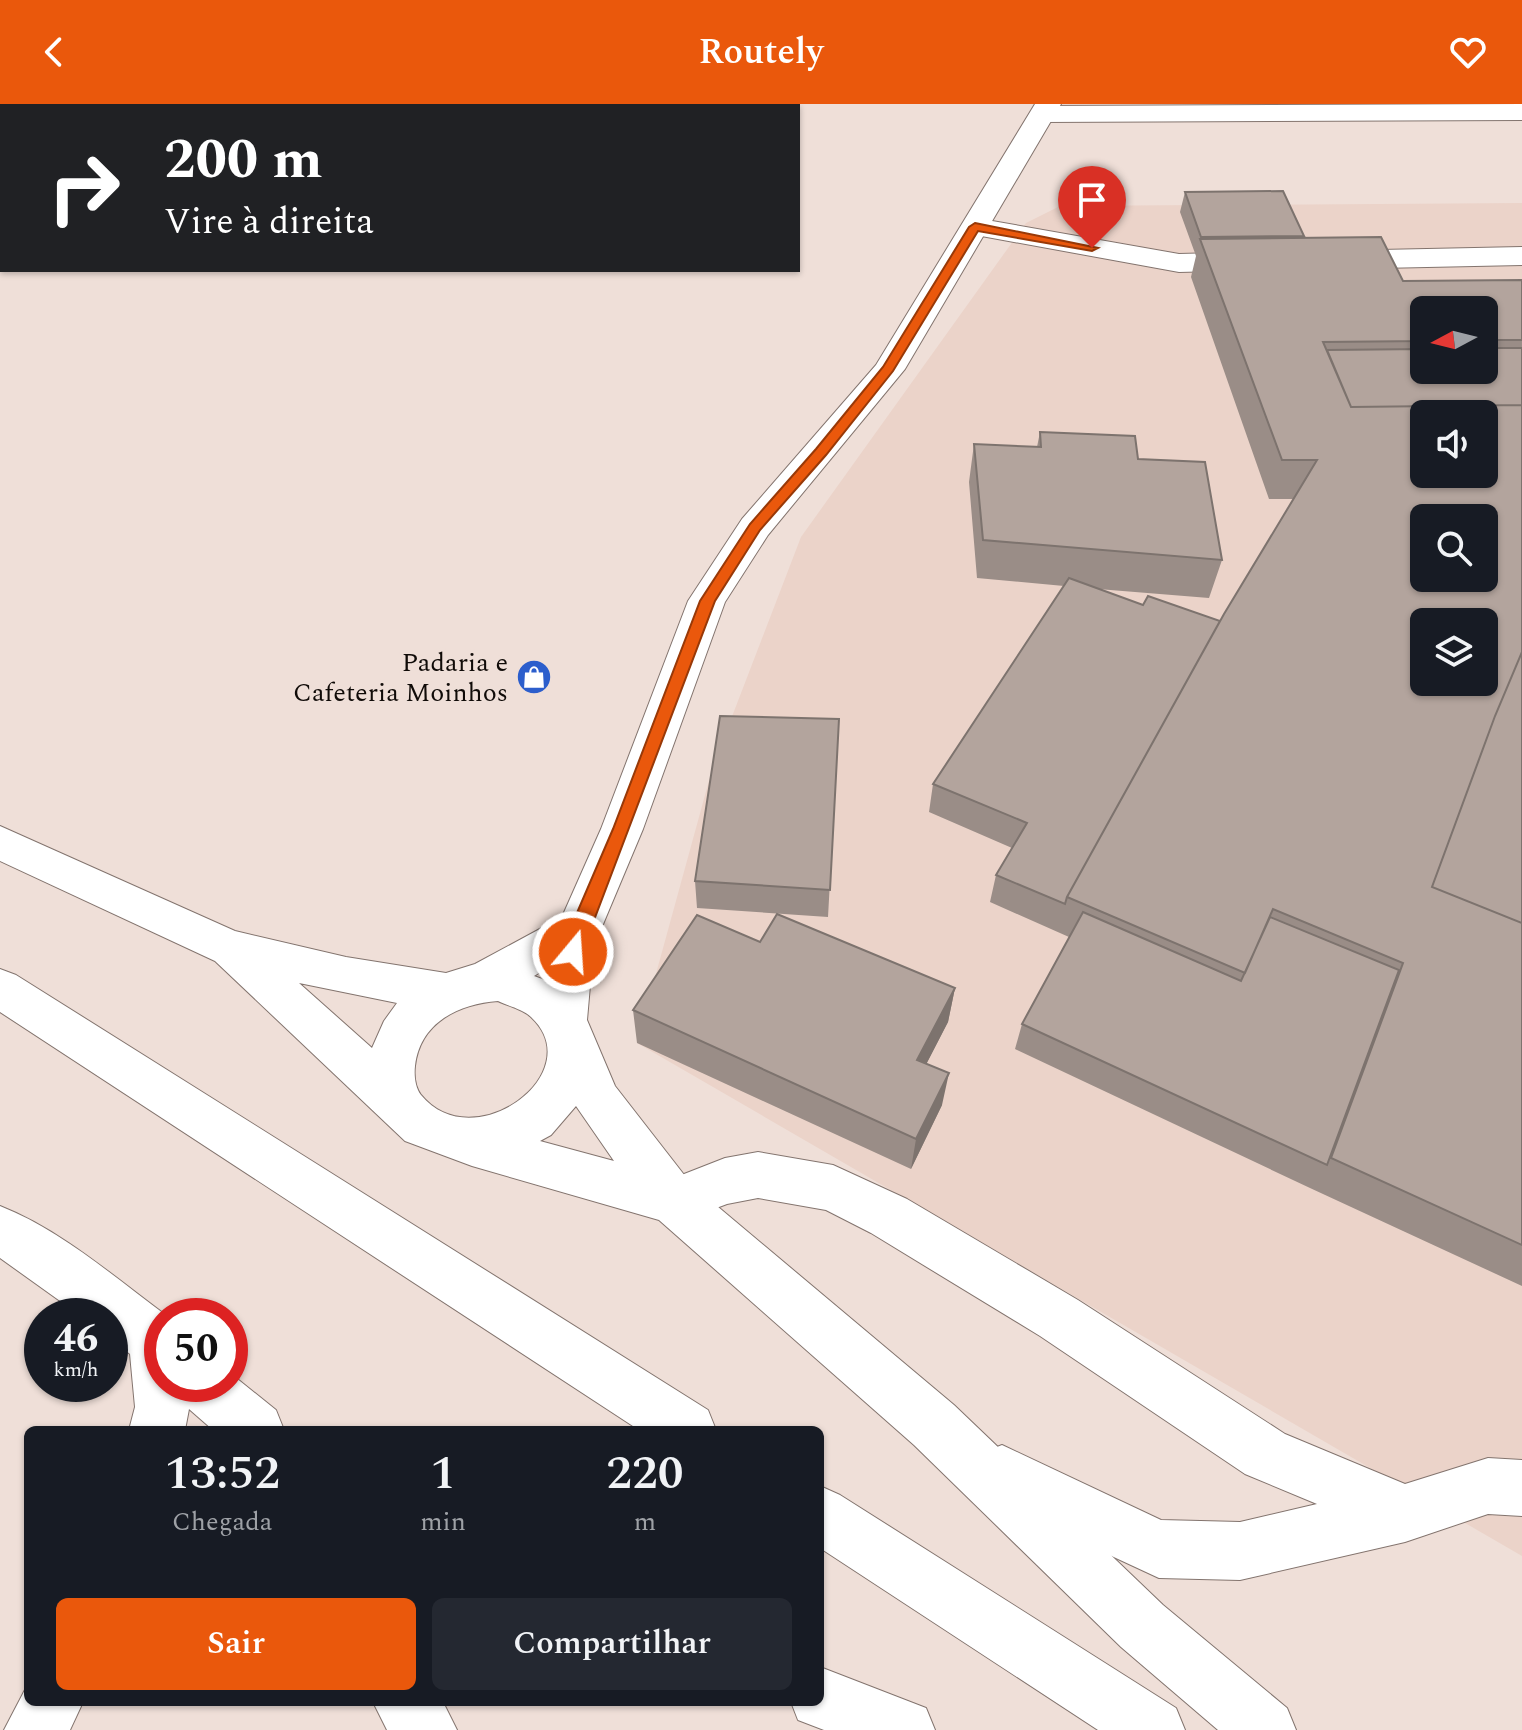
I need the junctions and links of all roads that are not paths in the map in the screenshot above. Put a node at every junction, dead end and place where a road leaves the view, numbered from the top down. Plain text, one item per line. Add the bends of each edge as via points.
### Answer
1 (1046, 109) edge
2 (1522, 112) edge
3 (975, 227) junction
4 (1522, 256) edge
5 (0, 842) edge
6 (579, 929) junction
7 (227, 947) junction
8 (0, 988) edge
9 (459, 988) junction
10 (568, 1030) junction
11 (411, 1120) junction
12 (462, 1141) junction
13 (674, 1201) junction
14 (0, 1230) edge
15 (144, 1331) edge
16 (162, 1402) edge
17 (223, 1402) edge
18 (934, 1425) junction
19 (158, 1426) edge
20 (251, 1426) edge
21 (682, 1426) edge
22 (1522, 1488) edge
23 (1405, 1513) junction
24 (824, 1518) edge
25 (824, 1700) edge
26 (50, 1706) edge
27 (407, 1706) edge
28 (35, 1730) edge
29 (426, 1730) edge
30 (904, 1730) edge
31 (1154, 1730) edge
32 (1265, 1730) edge

1 - 2 main road
1 - 3 main road
3 - 4 main road via 1179,263
3 - 6 main road via 889,369 755,527 707,601
5 - 7 main road
6 - 9 main road via 491,977
6 - 10 main road via 568,974
7 - 9 main road via 346,976
7 - 11 main road
8 - 21 main road
9 - 10 main road via 501,982 526,988 548,1001
9 - 11 main road via 422,1007 403,1027 392,1051 389,1076
10 - 12 main road via 572,1067 544,1113 521,1129 492,1139
10 - 13 main road via 597,1100
11 - 12 main road via 434,1134
12 - 13 main road
13 - 18 main road
13 - 23 main road via 725,1181 758,1175 833,1188 1059,1318 1265,1454
14 - 15 main road
16 - 19 main road
17 - 20 main road
18 - 23 main road via 1013,1481 1159,1549 1240,1551
18 - 32 main road via 1142,1626
22 - 23 main road via 1488,1486
24 - 31 main road
25 - 30 main road
26 - 28 main road
27 - 29 main road

